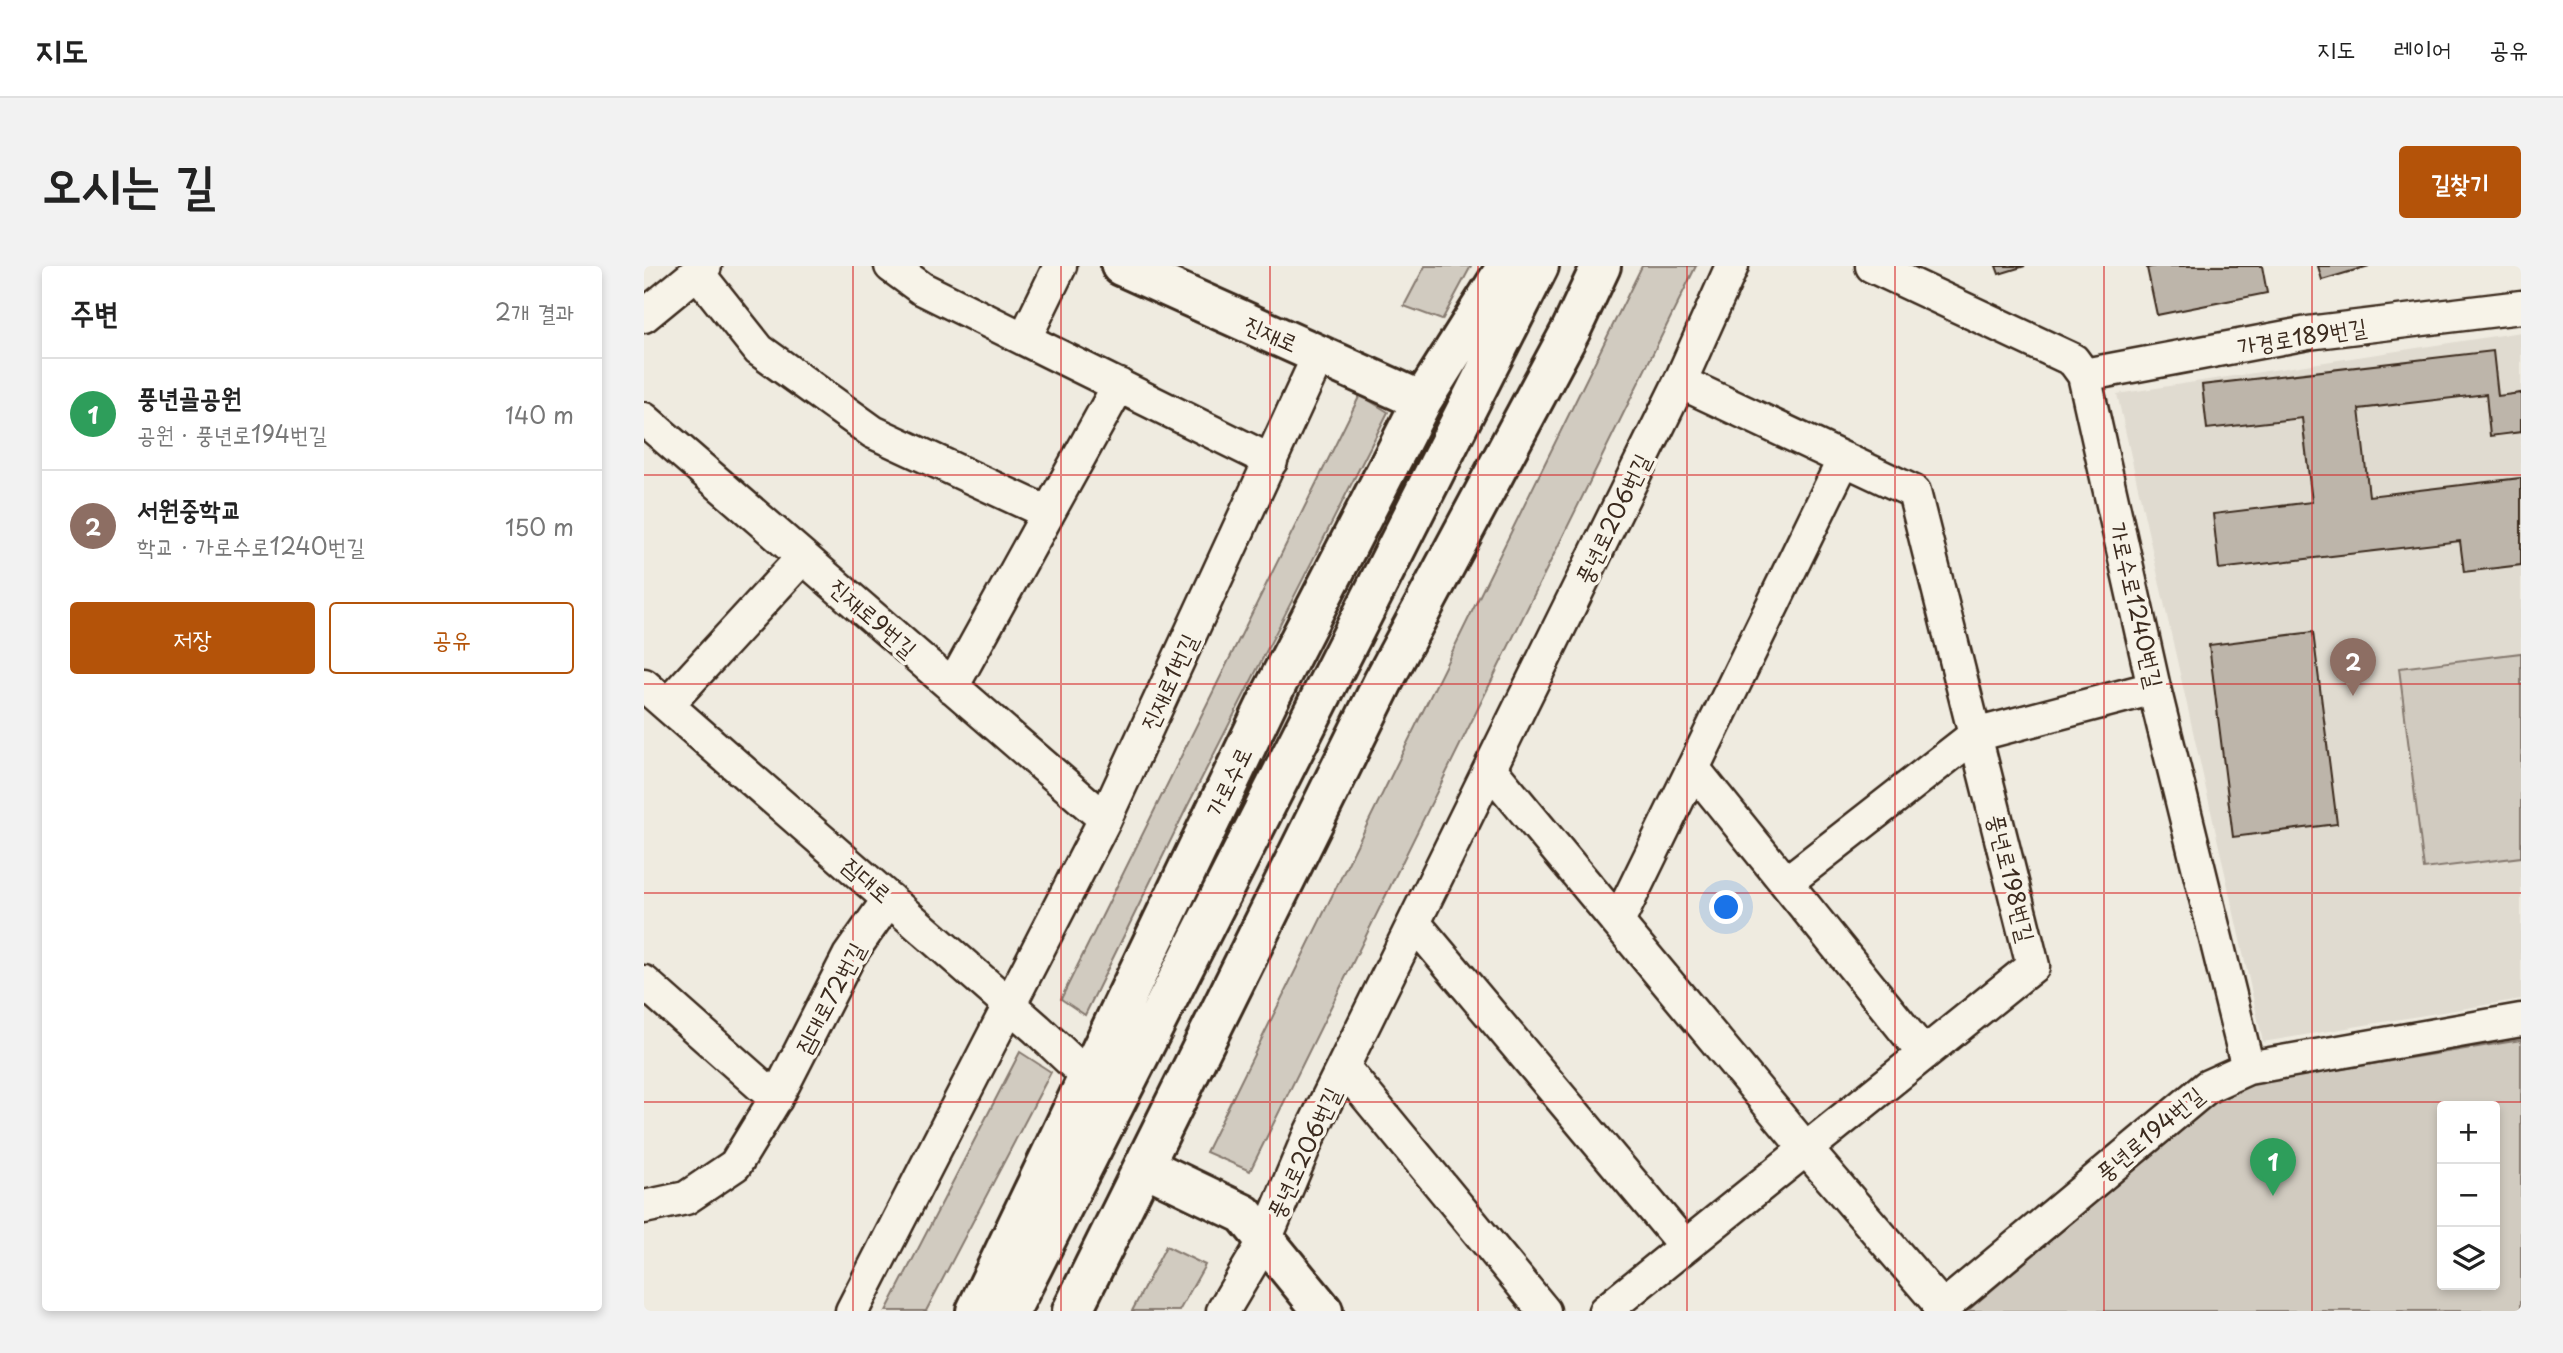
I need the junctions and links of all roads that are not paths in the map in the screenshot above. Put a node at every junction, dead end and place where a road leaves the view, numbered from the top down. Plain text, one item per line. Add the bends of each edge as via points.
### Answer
1 (891, 266) edge
2 (1060, 266) edge
3 (1121, 266) edge
4 (1507, 266) edge
5 (1539, 266) edge
6 (1601, 266) edge
7 (1732, 266) edge
8 (1872, 266) edge
9 (701, 269) edge
10 (2521, 307) edge
11 (644, 316) edge
12 (1025, 338) junction
13 (1319, 355) junction
14 (2084, 375) junction
15 (1680, 382) junction
16 (1119, 385) junction
17 (1422, 401) junction
18 (644, 419) edge
19 (1844, 459) junction
20 (1271, 460) junction
21 (1048, 513) junction
22 (803, 556) junction
23 (644, 685) edge
24 (952, 687) junction
25 (2154, 688) junction
26 (667, 705) junction
27 (1975, 735) junction
28 (1693, 768) junction
29 (1490, 769) junction
30 (1105, 819) junction
31 (1787, 882) junction
32 (889, 900) junction
33 (1618, 922) junction
34 (1415, 924) junction
35 (644, 982) edge
36 (1012, 1006) junction
37 (2521, 1020) edge
38 (1924, 1054) junction
39 (1343, 1067) junction
40 (2248, 1068) junction
41 (1088, 1077) junction
42 (776, 1099) junction
43 (1806, 1149) junction
44 (1144, 1166) junction
45 (644, 1207) edge
46 (1265, 1240) junction
47 (1685, 1246) junction
48 (1941, 1309) edge
49 (852, 1311) edge
50 (976, 1311) edge
51 (1010, 1311) edge
52 (1072, 1311) edge
53 (1223, 1311) edge
54 (1323, 1311) edge
55 (1544, 1311) edge
56 (1605, 1311) edge

1 - 12 street via 921,288
2 - 12 street
3 - 13 main road, 진재로
4 - 17 main road, 가로수로
5 - 51 main road, 가로수로
6 - 44 main road via 1383,682
7 - 15 street, 풍년로206번길
8 - 14 street via 2073,360
9 - 11 street
9 - 21 street via 759,350 873,432
10 - 14 street, 가경로189번길 via 2308,333
12 - 16 street
13 - 17 main road, 진재로
13 - 20 street, 진재로1번길
14 - 25 street, 가로수로1240번길
15 - 19 street, 풍년로198번길
15 - 29 street, 풍년로206번길
16 - 20 street
16 - 21 street
17 - 41 main road, 가로수로 via 1268,701
18 - 22 street, 진재로9번길
19 - 27 street, 풍년로198번길 via 1914,492
19 - 28 street
20 - 30 street, 진재로1번길
21 - 24 street
22 - 24 street, 진재로9번길
22 - 26 street
23 - 26 street, 짐대로
24 - 30 street, 진재로9번길
25 - 27 street
25 - 40 street, 가로수로1240번길
26 - 32 street, 짐대로
27 - 31 street
27 - 38 street, 풍년로198번길 via 2033,966
28 - 31 street
28 - 33 street
29 - 33 street
29 - 34 street, 풍년로206번길
30 - 36 street, 진재로1번길
31 - 38 street
32 - 36 street, 짐대로
32 - 42 street, 짐대로72번길 via 849,956
33 - 43 street
34 - 39 street, 풍년로206번길
34 - 47 street
35 - 42 street
36 - 41 street, 짐대로
36 - 49 street, 진재로1번길
37 - 40 street, 풍년로194번길
38 - 43 street, 풍년로198번길
39 - 46 street, 풍년로206번길
39 - 55 street, 풍년로206번길
40 - 48 street, 풍년로194번길 via 2208,1086
41 - 50 main road, 가로수로
42 - 45 street, 짐대로72번길 via 735,1165 686,1198
43 - 47 street, 풍년로198번길
43 - 48 street, 풍년로194번길
44 - 46 main road via 1244,1214
44 - 52 main road
46 - 53 street, 풍년로206번길
46 - 54 main road
47 - 56 street, 풍년로198번길

